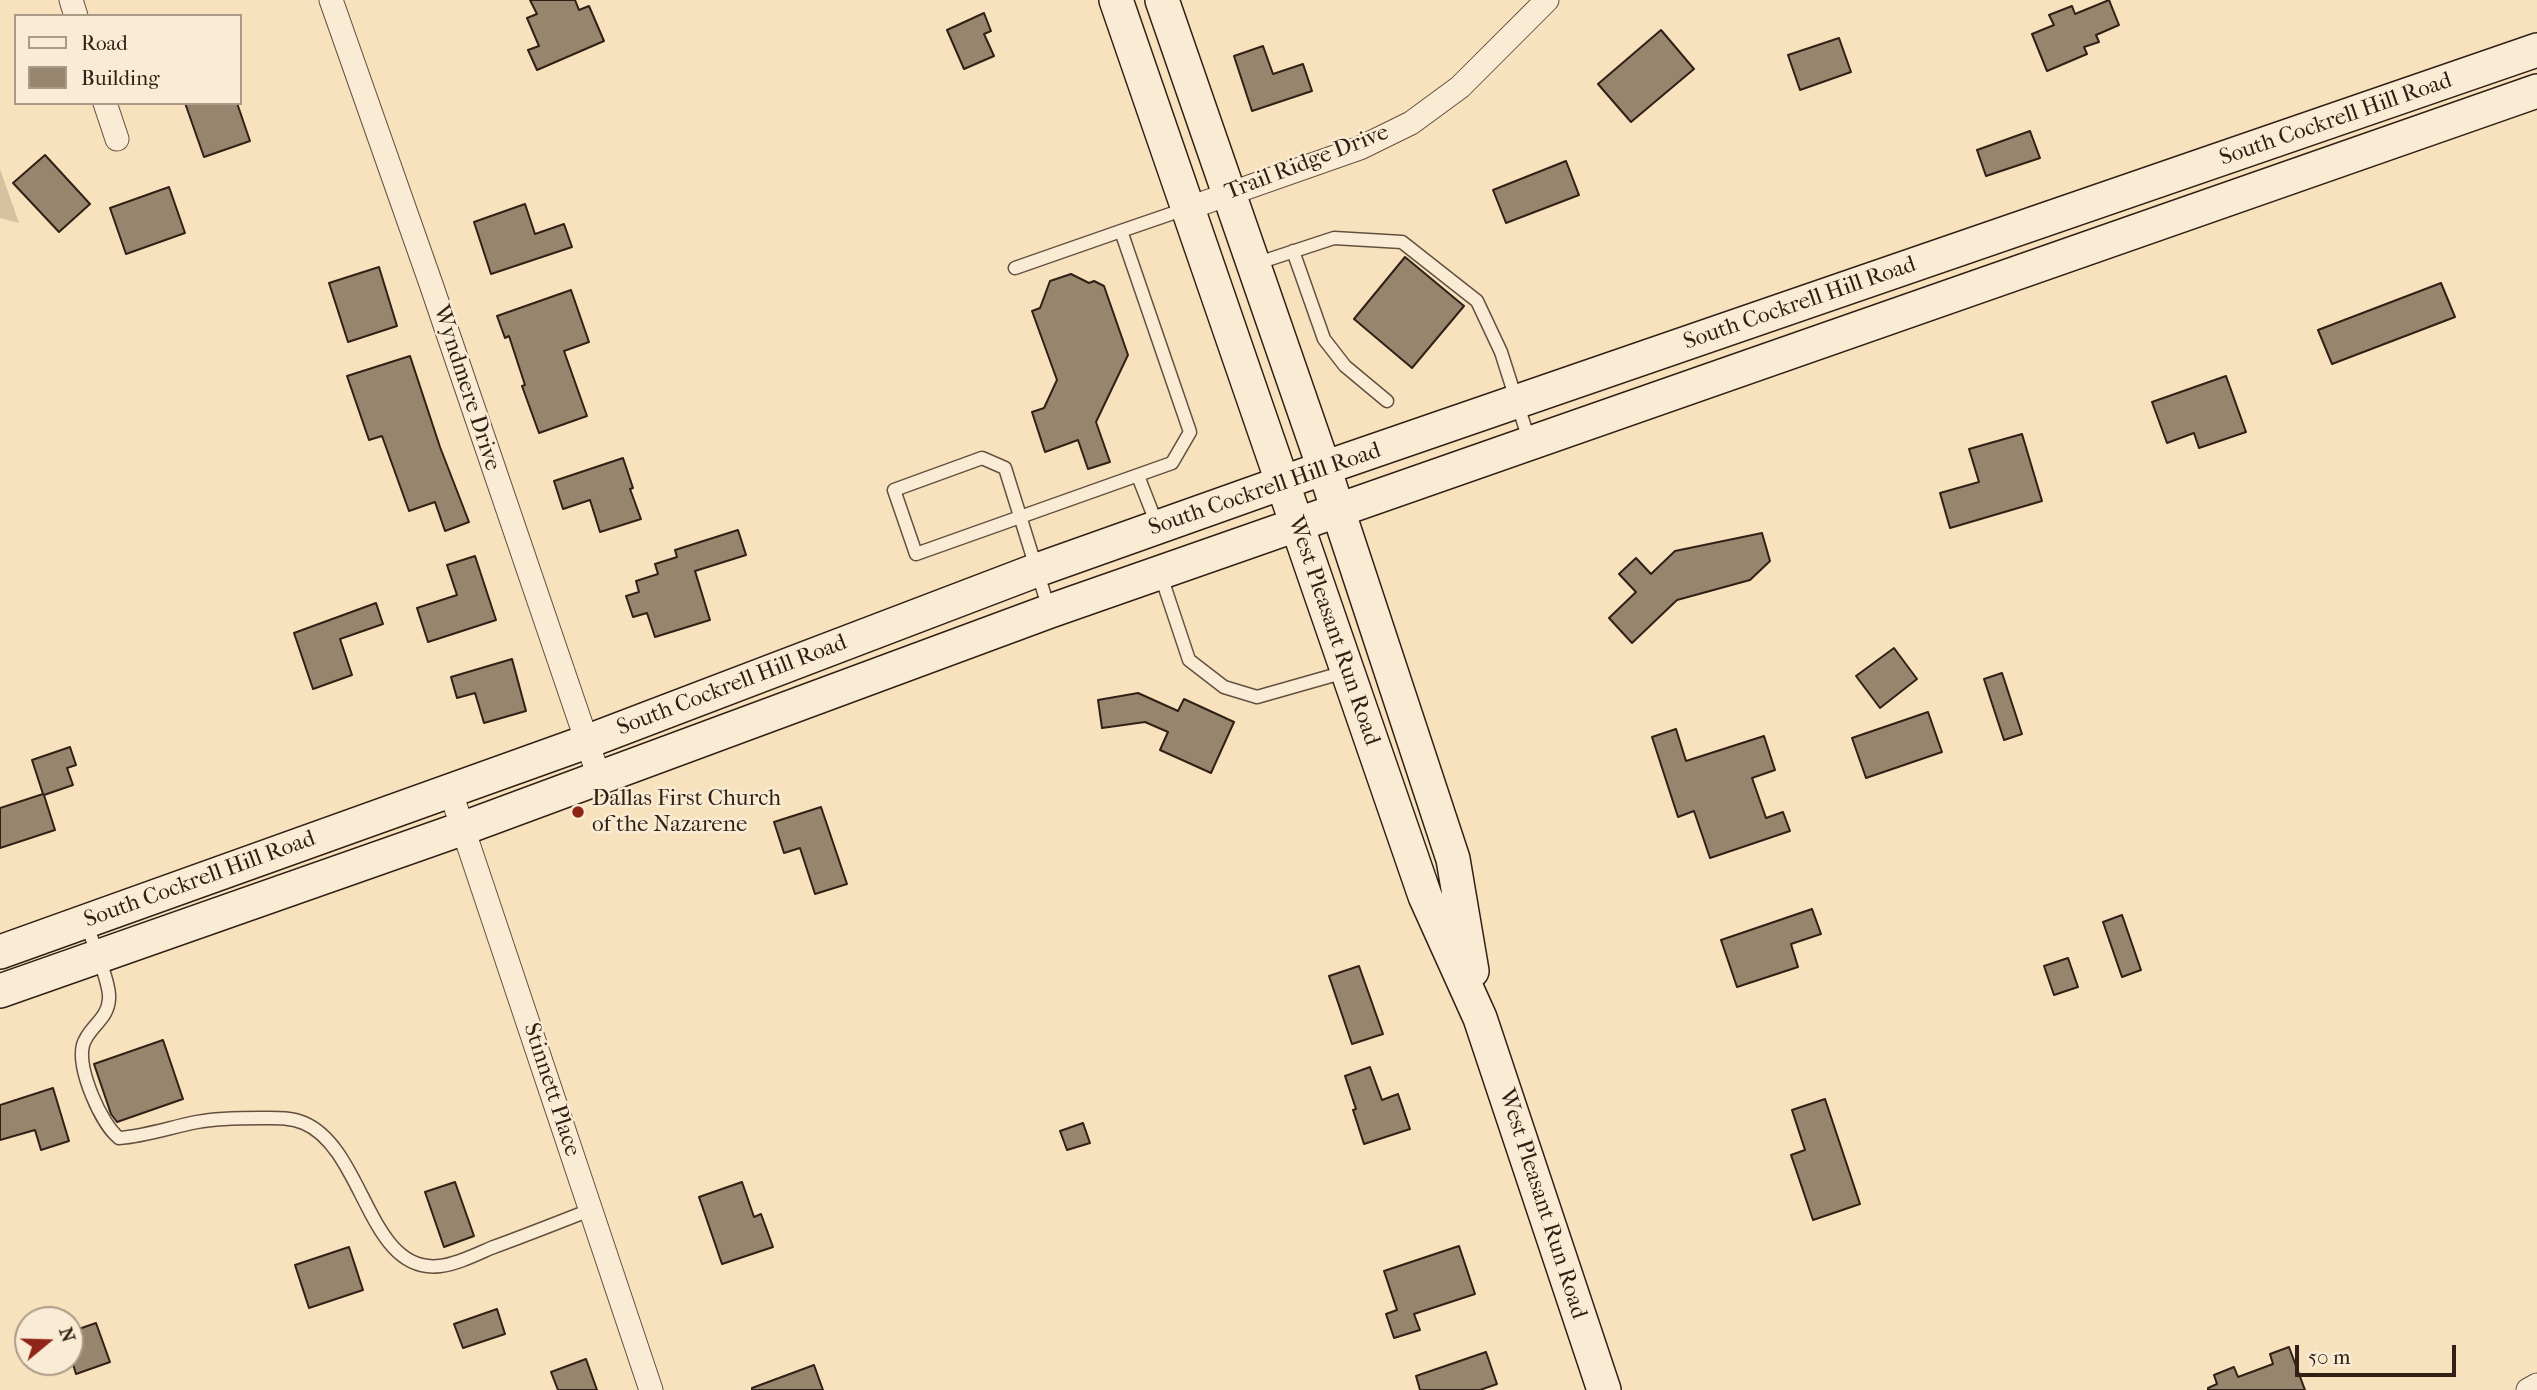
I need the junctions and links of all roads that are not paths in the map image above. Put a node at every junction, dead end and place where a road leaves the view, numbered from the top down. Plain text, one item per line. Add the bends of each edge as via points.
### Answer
1 (331, 0) edge
2 (1116, 0) edge
3 (1162, 0) edge
4 (1546, 0) edge
5 (2537, 50) edge
6 (2537, 91) edge
7 (106, 105) edge
8 (117, 139) dead end
9 (1230, 192) junction
10 (1189, 208) junction
11 (1121, 231) junction
12 (1293, 251) junction
13 (1255, 264) junction
14 (1015, 268) dead end
15 (1387, 401) dead end
16 (1518, 403) junction
17 (1530, 443) junction
18 (1324, 468) junction
19 (1138, 476) junction
20 (1282, 483) junction
21 (1338, 510) junction
22 (1022, 517) junction
23 (1296, 525) junction
24 (1158, 527) junction
25 (1037, 570) junction
26 (1160, 572) junction
27 (1050, 611) junction
28 (1347, 671) junction
29 (586, 742) junction
30 (599, 777) junction
31 (450, 790) junction
32 (464, 828) junction
33 (85, 921) junction
34 (0, 952) edge
35 (97, 957) junction
36 (0, 991) edge
37 (1480, 1018) junction
38 (590, 1210) junction
39 (2537, 1385) edge
40 (651, 1390) edge
41 (1604, 1390) edge
42 (2528, 1390) edge

1 - 29 street, Wyndmere Drive
2 - 10 main road, West Pleasant Run Road
3 - 9 main road, West Pleasant Run Road
4 - 9 street, Trail Ridge Drive via 1460,87 1411,123 1360,148
5 - 16 main road, South Cockrell Hill Road
6 - 17 main road, South Cockrell Hill Road
7 - 8 street
9 - 10 street, Trail Ridge Drive
9 - 13 main road, West Pleasant Run Road
10 - 11 lane
10 - 20 main road, West Pleasant Run Road
11 - 14 lane
11 - 19 lane via 1190,432 1172,463
12 - 13 lane
12 - 15 lane via 1324,339 1345,366
12 - 16 lane via 1334,238 1402,242 1477,301
13 - 18 main road, West Pleasant Run Road
16 - 17 lane
16 - 18 main road, South Cockrell Hill Road
17 - 21 main road, South Cockrell Hill Road
18 - 20 main road, South Cockrell Hill Road
18 - 21 main road, West Pleasant Run Road
19 - 22 lane
19 - 24 lane
20 - 23 main road, West Pleasant Run Road
20 - 24 main road, South Cockrell Hill Road
21 - 23 main road, South Cockrell Hill Road
21 - 37 main road, West Pleasant Run Road via 1453,859
22 - 22 lane via 1005,468 982,458 894,490 916,554
22 - 25 lane
23 - 26 main road, South Cockrell Hill Road
23 - 28 main road, West Pleasant Run Road
24 - 25 main road, South Cockrell Hill Road
25 - 27 lane
25 - 29 main road, South Cockrell Hill Road
26 - 27 main road, South Cockrell Hill Road
26 - 28 lane via 1189,660 1224,687 1256,697
27 - 30 main road, South Cockrell Hill Road
28 - 37 main road, West Pleasant Run Road via 1425,896
29 - 30 street, Wyndmere Drive
29 - 31 main road, South Cockrell Hill Road
30 - 32 main road, South Cockrell Hill Road
31 - 32 street, Stinnett Place
31 - 33 main road, South Cockrell Hill Road
32 - 35 main road, South Cockrell Hill Road
32 - 38 street, Stinnett Place
33 - 34 main road, South Cockrell Hill Road
33 - 35 lane
35 - 36 main road, South Cockrell Hill Road
35 - 38 lane via 110,995 108,1008 83,1045 83,1060 100,1115 119,1138 200,1121 285,1118 304,1123 320,1134 348,1167 381,1233 395,1250 424,1265 441,1266 469,1257
37 - 41 main road, West Pleasant Run Road
38 - 40 street, Stinnett Place
39 - 42 street

